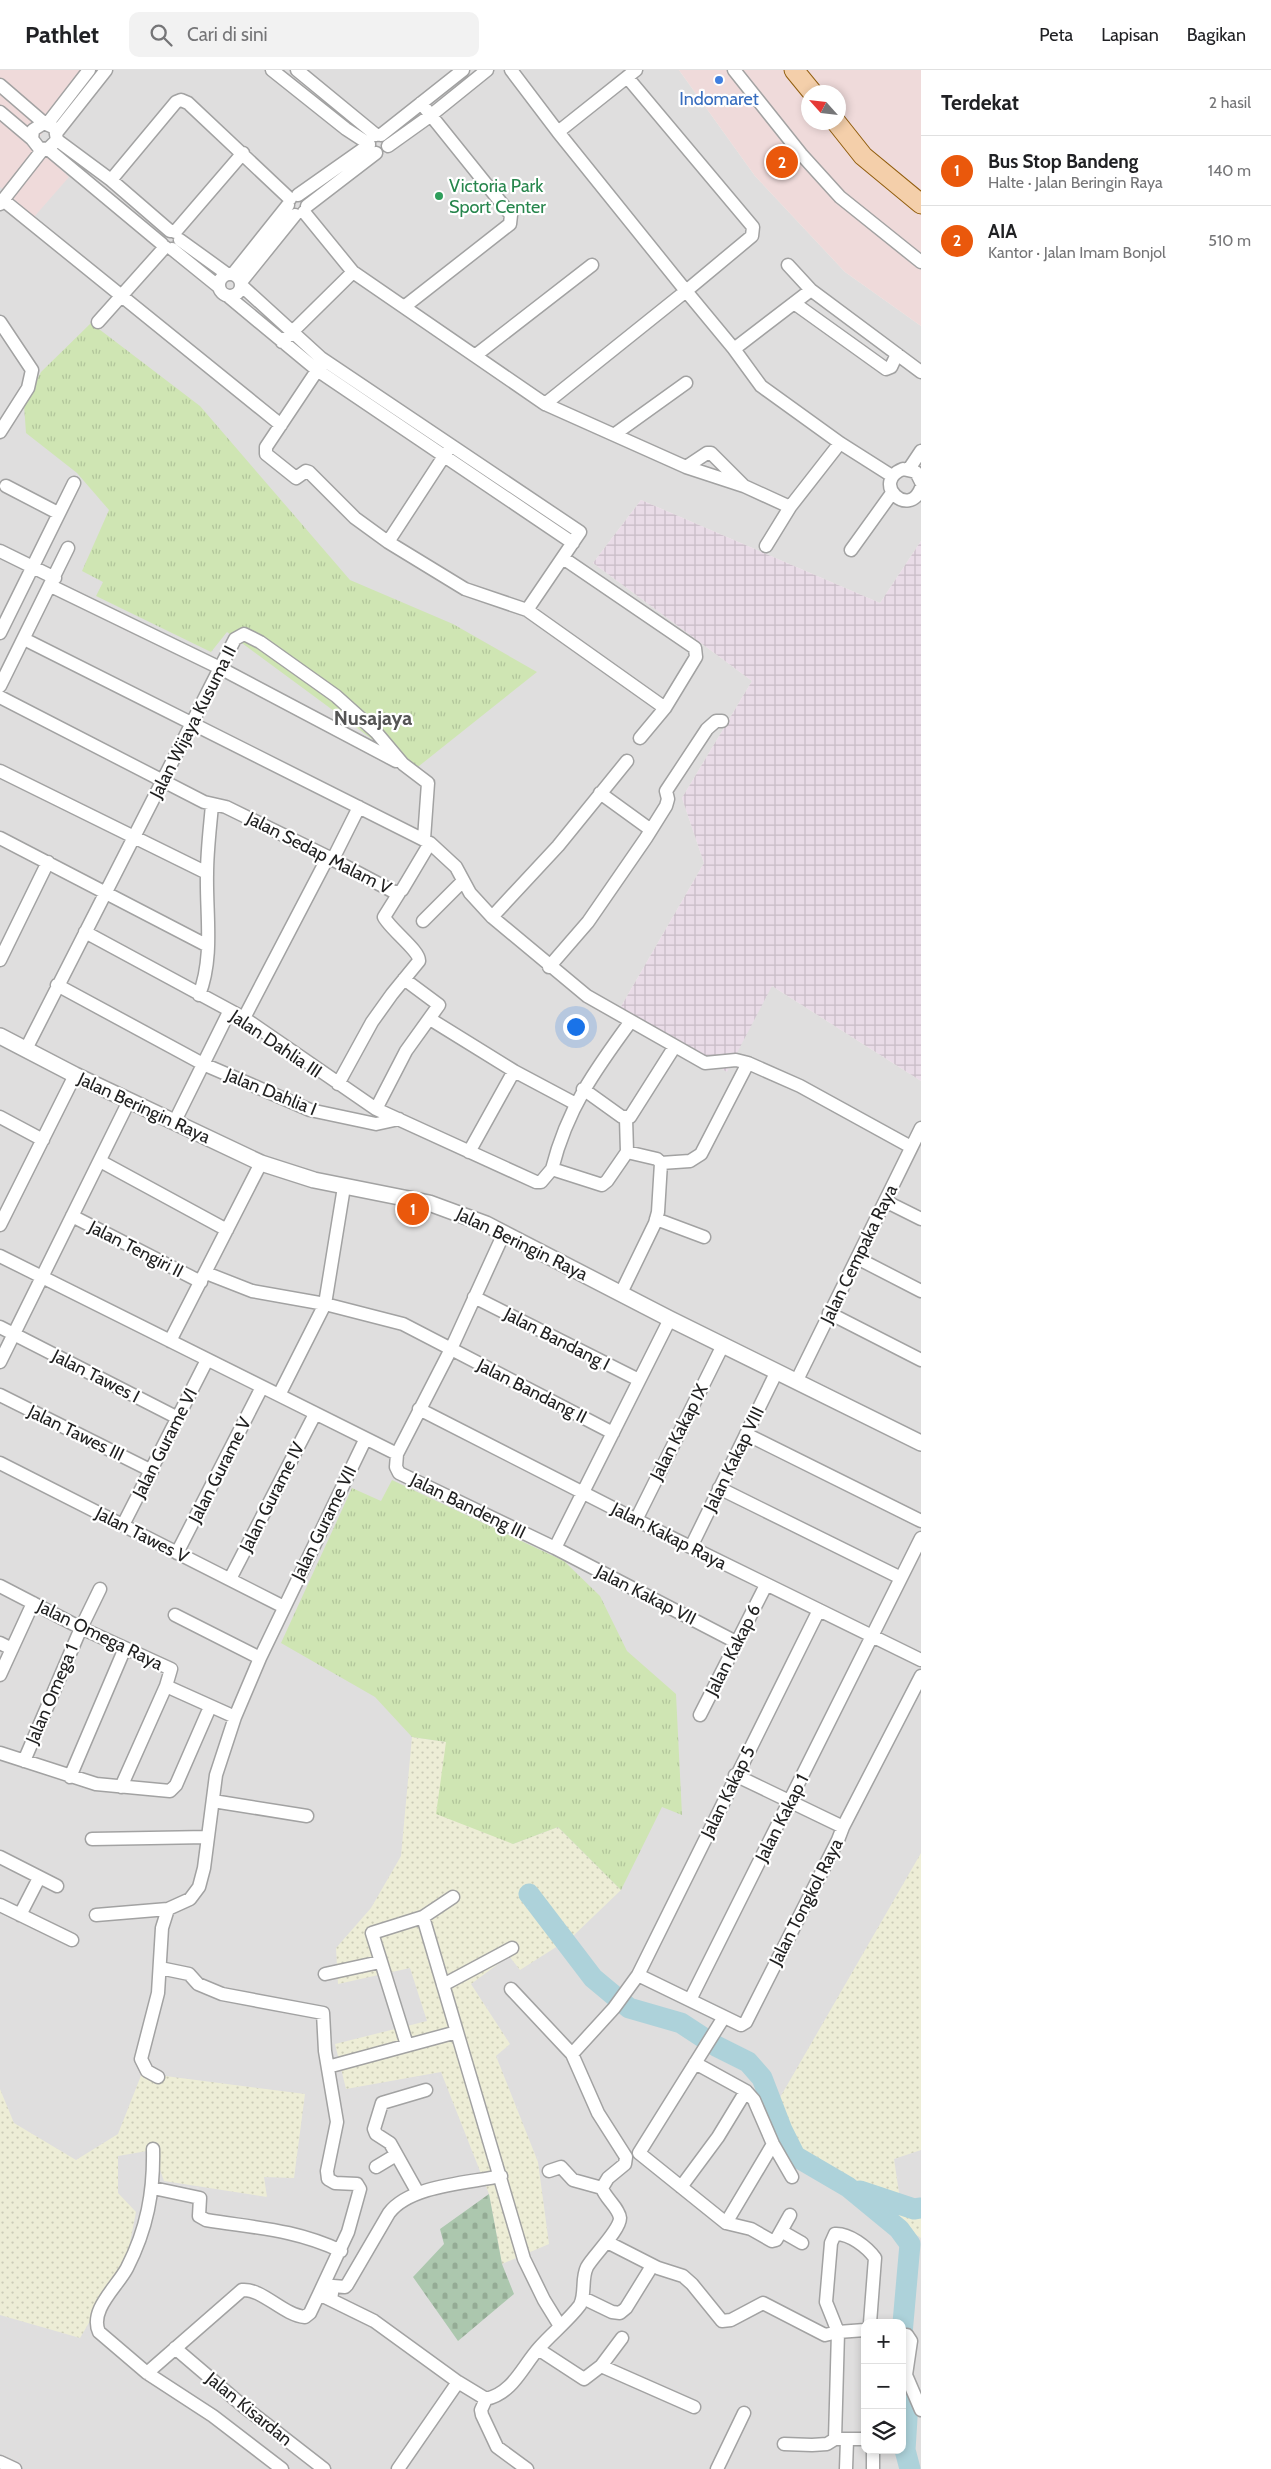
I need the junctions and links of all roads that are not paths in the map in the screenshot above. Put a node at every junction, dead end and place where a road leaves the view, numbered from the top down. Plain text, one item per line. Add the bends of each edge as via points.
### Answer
1 (89, 70) edge
2 (106, 70) edge
3 (272, 70) edge
4 (297, 70) edge
5 (463, 70) edge
6 (487, 70) edge
7 (512, 70) edge
8 (734, 70) edge
9 (794, 70) edge
10 (631, 74) edge
11 (0, 85) edge
12 (806, 85) edge
13 (421, 103) junction
14 (0, 112) edge
15 (430, 116) junction
16 (843, 130) edge
17 (558, 132) junction
18 (50, 136) junction
19 (32, 140) junction
20 (374, 142) junction
21 (243, 152) junction
22 (80, 156) junction
23 (71, 166) junction
24 (111, 180) junction
25 (2, 202) edge
26 (921, 204) edge
27 (297, 205) junction
28 (171, 240) junction
29 (921, 262) edge
30 (592, 265) dead end
31 (788, 265) dead end
32 (353, 272) junction
33 (236, 279) junction
34 (219, 287) junction
35 (812, 290) junction
36 (686, 291) junction
37 (122, 296) junction
38 (229, 297) junction
39 (794, 303) junction
40 (404, 307) junction
41 (98, 322) dead end
42 (0, 323) edge
43 (292, 332) junction
44 (282, 342) junction
45 (303, 342) junction
46 (734, 349) junction
47 (294, 352) junction
48 (897, 354) junction
49 (476, 356) junction
50 (321, 365) junction
51 (921, 372) edge
52 (686, 383) dead end
53 (545, 404) junction
54 (281, 425) junction
55 (0, 432) edge
56 (615, 434) junction
57 (840, 443) junction
58 (448, 451) junction
59 (921, 451) edge
60 (686, 467) junction
61 (909, 469) junction
62 (892, 476) junction
63 (74, 482) dead end
64 (921, 482) edge
65 (6, 486) dead end
66 (744, 486) junction
67 (921, 488) edge
68 (892, 493) junction
69 (790, 507) junction
70 (58, 513) junction
71 (388, 542) junction
72 (766, 546) dead end
73 (68, 548) dead end
74 (851, 550) dead end
75 (0, 551) edge
76 (563, 558) junction
77 (44, 575) junction
78 (527, 610) junction
79 (4, 618) edge
80 (0, 633) edge
81 (24, 639) junction
82 (220, 668) junction
83 (0, 686) edge
84 (0, 697) edge
85 (665, 708) junction
86 (722, 721) dead end
87 (191, 724) junction
88 (640, 738) dead end
89 (627, 761) dead end
90 (403, 764) junction
91 (0, 770) edge
92 (163, 780) junction
93 (600, 793) junction
94 (212, 805) junction
95 (359, 807) junction
96 (650, 830) junction
97 (132, 837) junction
98 (0, 838) edge
99 (427, 841) junction
100 (331, 858) junction
101 (48, 862) junction
102 (207, 873) junction
103 (463, 881) junction
104 (106, 891) junction
105 (399, 893) junction
106 (492, 917) junction
107 (423, 921) dead end
108 (85, 932) junction
109 (208, 946) junction
110 (0, 960) edge
111 (549, 966) junction
112 (404, 979) junction
113 (57, 985) junction
114 (199, 995) junction
115 (229, 1012) junction
116 (244, 1018) junction
117 (430, 1019) junction
118 (631, 1021) junction
119 (0, 1036) edge
120 (675, 1046) junction
121 (26, 1049) junction
122 (748, 1063) junction
123 (203, 1064) junction
124 (514, 1071) junction
125 (75, 1075) junction
126 (338, 1084) junction
127 (583, 1089) junction
128 (129, 1101) junction
129 (576, 1104) junction
130 (376, 1109) junction
131 (0, 1117) edge
132 (626, 1118) junction
133 (399, 1119) junction
134 (174, 1122) junction
135 (921, 1128) edge
136 (44, 1140) junction
137 (911, 1147) junction
138 (469, 1152) junction
139 (627, 1152) junction
140 (100, 1161) junction
141 (661, 1162) junction
142 (261, 1163) junction
143 (552, 1169) junction
144 (344, 1187) junction
145 (885, 1201) junction
146 (72, 1216) junction
147 (656, 1219) junction
148 (921, 1219) edge
149 (0, 1225) edge
150 (227, 1230) junction
151 (504, 1233) junction
152 (704, 1237) dead end
153 (0, 1256) edge
154 (857, 1258) junction
155 (42, 1277) junction
156 (203, 1278) junction
157 (921, 1292) edge
158 (621, 1293) junction
159 (474, 1297) junction
160 (325, 1304) junction
161 (829, 1313) junction
162 (670, 1318) junction
163 (0, 1327) edge
164 (14, 1334) junction
165 (170, 1341) junction
166 (723, 1345) junction
167 (451, 1349) junction
168 (208, 1360) junction
169 (921, 1360) edge
170 (0, 1362) edge
171 (777, 1371) junction
172 (639, 1380) junction
173 (797, 1380) junction
174 (262, 1386) junction
175 (0, 1395) edge
176 (279, 1395) junction
177 (419, 1409) junction
178 (314, 1414) junction
179 (178, 1418) junction
180 (614, 1433) junction
181 (746, 1434) junction
182 (365, 1440) junction
183 (921, 1443) edge
184 (397, 1454) junction
185 (0, 1463) edge
186 (152, 1470) junction
187 (719, 1488) junction
188 (583, 1493) junction
189 (636, 1520) junction
190 (921, 1521) edge
191 (123, 1525) junction
192 (921, 1538) edge
193 (691, 1547) junction
194 (555, 1548) junction
195 (177, 1553) junction
196 (901, 1578) junction
197 (230, 1579) junction
198 (766, 1585) junction
199 (0, 1586) edge
200 (100, 1589) dead end
201 (33, 1603) junction
202 (284, 1607) junction
203 (819, 1610) junction
204 (174, 1615) dead end
205 (81, 1628) junction
206 (872, 1635) junction
207 (736, 1642) junction
208 (6, 1646) edge
209 (125, 1648) junction
210 (260, 1658) junction
211 (921, 1660) edge
212 (0, 1675) edge
213 (921, 1676) edge
214 (166, 1686) junction
215 (210, 1707) junction
216 (700, 1714) dead end
217 (235, 1717) junction
218 (0, 1753) edge
219 (24, 1761) junction
220 (735, 1775) junction
221 (70, 1777) junction
222 (121, 1787) junction
223 (212, 1801) junction
224 (791, 1802) junction
225 (307, 1816) dead end
226 (842, 1827) junction
227 (208, 1837) junction
228 (92, 1839) dead end
229 (0, 1858) edge
230 (39, 1878) junction
231 (57, 1886) dead end
232 (453, 1897) dead end
233 (0, 1905) edge
234 (168, 1909) junction
235 (20, 1914) junction
236 (96, 1915) dead end
237 (423, 1917) junction
238 (72, 1940) dead end
239 (512, 1948) dead end
240 (380, 1962) junction
241 (160, 1968) junction
242 (325, 1974) dead end
243 (638, 1975) junction
244 (443, 1985) junction
245 (511, 1989) dead end
246 (690, 2000) junction
247 (724, 2017) junction
248 (457, 2032) junction
249 (407, 2045) junction
250 (572, 2054) junction
251 (699, 2058) junction
252 (335, 2065) dead end
253 (158, 2077) dead end
254 (426, 2090) dead end
255 (746, 2091) junction
256 (772, 2144) junction
257 (153, 2149) dead end
258 (396, 2155) junction
259 (376, 2168) dead end
260 (550, 2171) dead end
261 (501, 2176) junction
262 (792, 2177) dead end
263 (681, 2187) junction
264 (153, 2188) junction
265 (602, 2188) junction
266 (418, 2193) junction
267 (790, 2215) dead end
268 (726, 2223) junction
269 (781, 2231) junction
270 (607, 2242) junction
271 (802, 2243) dead end
272 (340, 2251) junction
273 (652, 2266) junction
274 (319, 2294) junction
275 (584, 2298) junction
276 (331, 2300) junction
277 (870, 2319) edge
278 (560, 2326) junction
279 (861, 2330) edge
280 (838, 2332) junction
281 (906, 2336) edge
282 (622, 2338) dead end
283 (176, 2348) junction
284 (538, 2349) junction
285 (601, 2366) junction
286 (147, 2373) junction
287 (458, 2382) junction
288 (486, 2398) junction
289 (694, 2407) dead end
290 (921, 2410) edge
291 (744, 2413) dead end
292 (861, 2439) edge
293 (841, 2440) junction
294 (784, 2444) dead end
295 (874, 2454) edge
296 (0, 2462) edge
297 (510, 2464) edge
298 (15, 2469) edge
299 (282, 2469) edge
300 (324, 2469) edge
301 (398, 2469) edge
302 (527, 2469) edge
303 (717, 2469) edge
304 (846, 2469) edge
305 (873, 2469) edge

1 - 18 street
2 - 18 street
3 - 20 street via 346,129
4 - 20 street
5 - 13 street
6 - 15 street
7 - 17 street
8 - 29 street via 840,197
9 - 12 main road
10 - 17 street
10 - 36 street via 753,228 752,236
11 - 18 street
13 - 15 street
13 - 20 street
14 - 19 street
15 - 20 street via 388,146 387,139
15 - 40 street via 511,215 511,220
16 - 26 main road via 864,156
17 - 36 street
18 - 19 street via 36,146
18 - 19 street via 33,130
18 - 22 street
18 - 23 street
18 - 25 street
20 - 27 street
21 - 24 street via 181,100
21 - 27 street
21 - 28 street
22 - 23 street
22 - 24 street
23 - 28 street
24 - 28 street
25 - 37 street
27 - 32 street
27 - 33 street
28 - 33 street
28 - 34 street
28 - 37 street
30 - 49 street
31 - 35 street
32 - 40 street
32 - 43 street
33 - 34 street via 222,277
33 - 38 street via 239,292
33 - 43 street
34 - 38 street
35 - 39 street
35 - 48 street
36 - 46 street
36 - 53 street
37 - 41 street
37 - 54 street
38 - 44 street
39 - 46 street
39 - 48 street via 886,369 891,367
40 - 49 street
42 - 55 street via 32,370 28,388
43 - 44 street
43 - 45 street
44 - 47 street
45 - 47 street
45 - 50 street
46 - 57 street via 761,386
47 - 50 street
48 - 51 street
49 - 53 street
50 - 54 street
50 - 58 street
52 - 56 street
53 - 56 street
54 - 71 street via 266,446 266,454 296,478 309,472 355,518
56 - 60 street
57 - 62 street
57 - 69 street
58 - 71 street
58 - 76 street via 580,532
59 - 61 street
60 - 66 street
60 - 66 street via 711,453
61 - 62 street
61 - 64 street via 916,472
62 - 68 street
63 - 70 street
65 - 70 street
66 - 69 street
67 - 68 street via 913,499 905,501
68 - 74 street
69 - 72 street
70 - 77 street
71 - 78 street via 465,589
73 - 77 street
75 - 77 street
76 - 78 street
76 - 85 street via 695,648 696,658
77 - 79 street
77 - 81 street
77 - 82 street
78 - 85 street
79 - 80 street
81 - 83 street
81 - 87 street
82 - 87 street, Jalan Wijaya Kusuma II
82 - 90 street
82 - 90 street, Jalan Wijaya Kusuma II via 235,639 244,634 260,642 336,696 376,732
84 - 92 street, Jalan Sedap Malam V
85 - 88 street
86 - 96 street via 716,721 707,729 666,791 666,806
87 - 92 street, Jalan Wijaya Kusuma II
87 - 95 street
89 - 93 street
90 - 99 street, Jalan Wijaya Kusuma II via 428,783
91 - 97 street
92 - 94 street, Jalan Sedap Malam V
92 - 97 street, Jalan Wijaya Kusuma II
93 - 96 street
93 - 106 street via 558,846
94 - 100 street, Jalan Sedap Malam V via 226,807
94 - 102 street
95 - 99 street
95 - 100 street
96 - 111 street via 588,922
97 - 102 street
97 - 104 street, Jalan Wijaya Kusuma II
98 - 101 street
99 - 103 street via 456,867
99 - 105 street, Jalan Sedap Malam V
100 - 105 street, Jalan Sedap Malam V
100 - 116 street
101 - 104 street
101 - 110 street
102 - 109 street
103 - 106 street
103 - 107 street
104 - 108 street, Jalan Wijaya Kusuma II
104 - 109 street
105 - 112 street via 384,917 420,958
106 - 111 street
108 - 113 street, Jalan Wijaya Kusuma II
108 - 114 street, Jalan Dahlia III
109 - 114 street
111 - 118 street via 580,992
112 - 117 street via 439,1005
112 - 126 street via 372,1022
113 - 121 street, Jalan Wijaya Kusuma II
113 - 123 street, Jalan Dahlia I
114 - 115 street, Jalan Dahlia III
115 - 116 street, Jalan Dahlia III
115 - 123 street
116 - 126 street, Jalan Dahlia III
117 - 124 street
117 - 130 street via 406,1051
118 - 120 street
118 - 127 street
119 - 121 street, Jalan Beringin Raya
120 - 122 street via 705,1063 736,1060
120 - 132 street via 630,1117
121 - 125 street, Jalan Beringin Raya
122 - 137 street via 800,1086
122 - 141 street via 701,1154 690,1161
123 - 133 street, Jalan Dahlia I via 310,1110 376,1124
123 - 134 street
124 - 129 street
124 - 138 street
125 - 128 street, Jalan Beringin Raya
125 - 136 street
126 - 130 street, Jalan Dahlia III
127 - 129 street
127 - 132 street
128 - 134 street, Jalan Beringin Raya
128 - 140 street
129 - 143 street via 560,1137
130 - 133 street, Jalan Dahlia III
131 - 136 street
132 - 139 street
133 - 138 street, Jalan Dahlia III
134 - 142 street, Jalan Beringin Raya
135 - 137 street, Jalan Cempaka Raya
136 - 149 street
137 - 145 street, Jalan Cempaka Raya
138 - 143 street, Jalan Dahlia III via 536,1182 541,1182
139 - 141 street
139 - 143 street via 602,1185
140 - 146 street
140 - 150 street
141 - 147 street
142 - 144 street, Jalan Beringin Raya
142 - 150 street
144 - 151 street, Jalan Beringin Raya via 438,1205
144 - 160 street
145 - 148 street
145 - 154 street, Jalan Cempaka Raya
146 - 155 street
146 - 156 street, Jalan Tengiri II
147 - 152 street
147 - 158 street
150 - 156 street
151 - 158 street, Jalan Beringin Raya
151 - 159 street
153 - 155 street
154 - 157 street
154 - 161 street, Jalan Cempaka Raya
155 - 164 street
155 - 165 street
156 - 160 street, Jalan Tengiri II via 252,1291
156 - 165 street
158 - 162 street, Jalan Beringin Raya
159 - 167 street
159 - 172 street, Jalan Bandang I
160 - 167 street, Jalan Bandang II via 403,1324
160 - 176 street
161 - 169 street
161 - 173 street, Jalan Cempaka Raya
162 - 166 street, Jalan Beringin Raya
162 - 172 street
163 - 164 street, Jalan Tawes I
164 - 170 street
164 - 179 street, Jalan Tawes I
165 - 168 street
166 - 171 street, Jalan Beringin Raya
166 - 189 street, Jalan Kakap IX
167 - 177 street
167 - 180 street, Jalan Bandang II
168 - 174 street
168 - 179 street, Jalan Gurame VI
171 - 173 street, Jalan Beringin Raya
171 - 181 street, Jalan Kakap VIII
172 - 180 street
173 - 183 street, Jalan Beringin Raya
174 - 176 street
174 - 195 street, Jalan Gurame V
175 - 186 street, Jalan Tawes III
176 - 178 street
177 - 184 street
177 - 188 street, Jalan Kakap Raya
178 - 182 street
178 - 197 street, Jalan Gurame IV
179 - 186 street, Jalan Gurame VI
180 - 188 street
181 - 187 street, Jalan Kakap VIII
181 - 190 street
182 - 184 street
182 - 202 street, Jalan Gurame VII
184 - 194 street, Jalan Bandeng III via 399,1473
185 - 191 street, Jalan Tawes V
186 - 191 street, Jalan Gurame VI
187 - 193 street, Jalan Kakap VIII
187 - 196 street
188 - 189 street, Jalan Kakap Raya
188 - 194 street
189 - 193 street, Jalan Kakap Raya
191 - 195 street, Jalan Tawes V
192 - 196 street, Jalan Kakap 1
193 - 198 street, Jalan Kakap Raya
194 - 207 street, Jalan Kakap VII
195 - 197 street, Jalan Tawes V
196 - 206 street, Jalan Kakap 1
197 - 202 street, Jalan Tawes V
198 - 203 street, Jalan Kakap Raya
198 - 207 street, Jalan Kakap 6
199 - 201 street, Jalan Omega Raya
200 - 205 street, Jalan Omega 1
201 - 205 street, Jalan Omega Raya
201 - 208 street
202 - 210 street, Jalan Gurame VII
203 - 206 street, Jalan Kakap Raya
203 - 220 street, Jalan Kakap 5
204 - 210 street
205 - 209 street, Jalan Omega Raya
205 - 219 street, Jalan Omega 1
206 - 211 street, Jalan Kakap Raya
206 - 224 street, Jalan Kakap 1
207 - 216 street, Jalan Kakap 6
208 - 212 street
209 - 214 street, Jalan Omega Raya via 171,1669
209 - 221 street
210 - 217 street, Jalan Gurame VII
213 - 226 street, Jalan Tongkol Raya
214 - 215 street, Jalan Omega Raya
214 - 222 street
215 - 217 street, Jalan Omega Raya
215 - 222 street via 174,1789
217 - 223 street, Jalan Gurame VII via 216,1776
218 - 219 street
219 - 221 street
220 - 224 street
220 - 243 street, Jalan Kakap 5
221 - 222 street
223 - 225 street
223 - 227 street, Jalan Gurame VII
224 - 226 street
224 - 246 street, Jalan Kakap 1
226 - 247 street, Jalan Tongkol Raya via 746,2022 741,2026
227 - 228 street
227 - 234 street, Jalan Gurame VII via 199,1887 190,1899
229 - 230 street
230 - 231 street
230 - 235 street
232 - 237 street
233 - 235 street
234 - 236 street
234 - 241 street via 162,1928
235 - 238 street
237 - 240 street via 372,1934
237 - 244 street
239 - 244 street
240 - 242 street
240 - 249 street
241 - 253 street via 158,1993 141,2059 147,2071
241 - 272 street via 189,1974 198,1984 222,1994 322,2013 337,2122 328,2179 335,2183 357,2184 360,2189
243 - 246 street, Jalan Tongkol Raya
243 - 250 street, Jalan Kakap 5 via 614,2008
244 - 248 street
245 - 250 street
246 - 247 street, Jalan Tongkol Raya
247 - 251 street
248 - 249 street
248 - 261 street
249 - 252 street
250 - 265 street via 598,2113 626,2157 625,2164 608,2178
251 - 255 street
251 - 263 street via 639,2153
254 - 258 street via 385,2102 378,2112 374,2132 390,2142
255 - 256 street via 754,2100
255 - 263 street via 718,2137
256 - 262 street
256 - 268 street
257 - 264 street
258 - 259 street
258 - 266 street
260 - 265 street via 561,2167 573,2180
261 - 266 street
261 - 278 street via 524,2260
263 - 268 street
264 - 272 street via 200,2198 199,2216 206,2220 277,2229 317,2240
264 - 286 street via 151,2203 127,2268 97,2314 95,2324 99,2332
265 - 270 street via 620,2216
266 - 276 street via 392,2209 347,2285 333,2286
267 - 269 street
268 - 269 street via 751,2229 772,2241
269 - 271 street
270 - 273 street
270 - 275 street via 587,2268 582,2285
272 - 274 street
273 - 275 street via 620,2313
273 - 280 street via 683,2276 722,2320 731,2320 763,2303 812,2330 825,2335
274 - 276 street
274 - 283 street via 310,2313 304,2317 289,2313 252,2290 242,2290
275 - 278 street
276 - 287 street via 374,2321
277 - 280 street via 875,2258 847,2235 835,2234 831,2243 826,2302
278 - 284 street
279 - 280 street
280 - 293 street
281 - 290 street via 911,2342 906,2375
282 - 285 street
283 - 286 street
283 - 300 street, Jalan Kisardan
284 - 285 street via 581,2379
284 - 288 street via 510,2386 494,2397
285 - 289 street
286 - 299 street via 213,2416
287 - 288 street
287 - 301 street
288 - 297 street via 481,2410 484,2422
291 - 303 street
292 - 293 street
293 - 294 street via 827,2444
293 - 304 street
295 - 305 street
296 - 298 street
297 - 302 street

